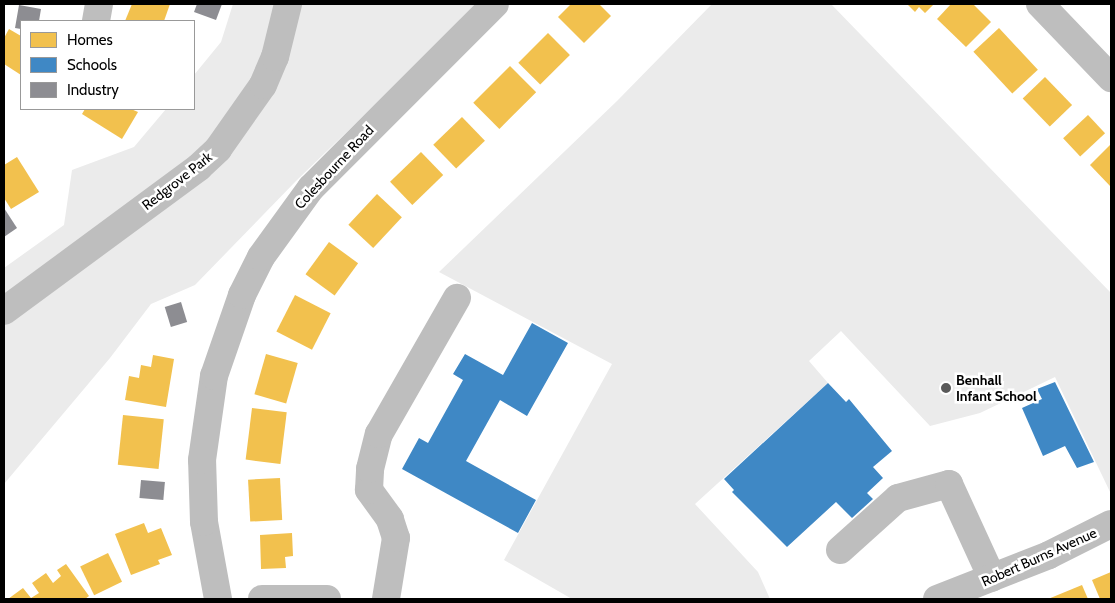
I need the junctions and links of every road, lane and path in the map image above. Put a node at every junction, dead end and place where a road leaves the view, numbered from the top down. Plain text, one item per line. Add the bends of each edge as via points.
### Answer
1 (288, 4) edge
2 (495, 4) edge
3 (1040, 4) edge
4 (1111, 78) edge
5 (457, 298) dead end
6 (4, 311) edge
7 (1111, 524) edge
8 (840, 550) dead end
9 (992, 578) junction
10 (218, 599) edge
11 (262, 599) edge
12 (327, 599) edge
13 (386, 599) edge
14 (937, 599) edge

1 - 6 street, Redgrove Park via 275,57 263,85 218,148 199,167
2 - 10 street, Colesbourne Road via 311,188 266,250 242,295 214,376 202,460 204,522
3 - 4 street
5 - 13 street via 379,434 370,468 368,490 390,520 396,538
7 - 9 street, Robert Burns Avenue
8 - 9 street via 898,498 950,484
9 - 14 street, Robert Burns Avenue
11 - 12 street

